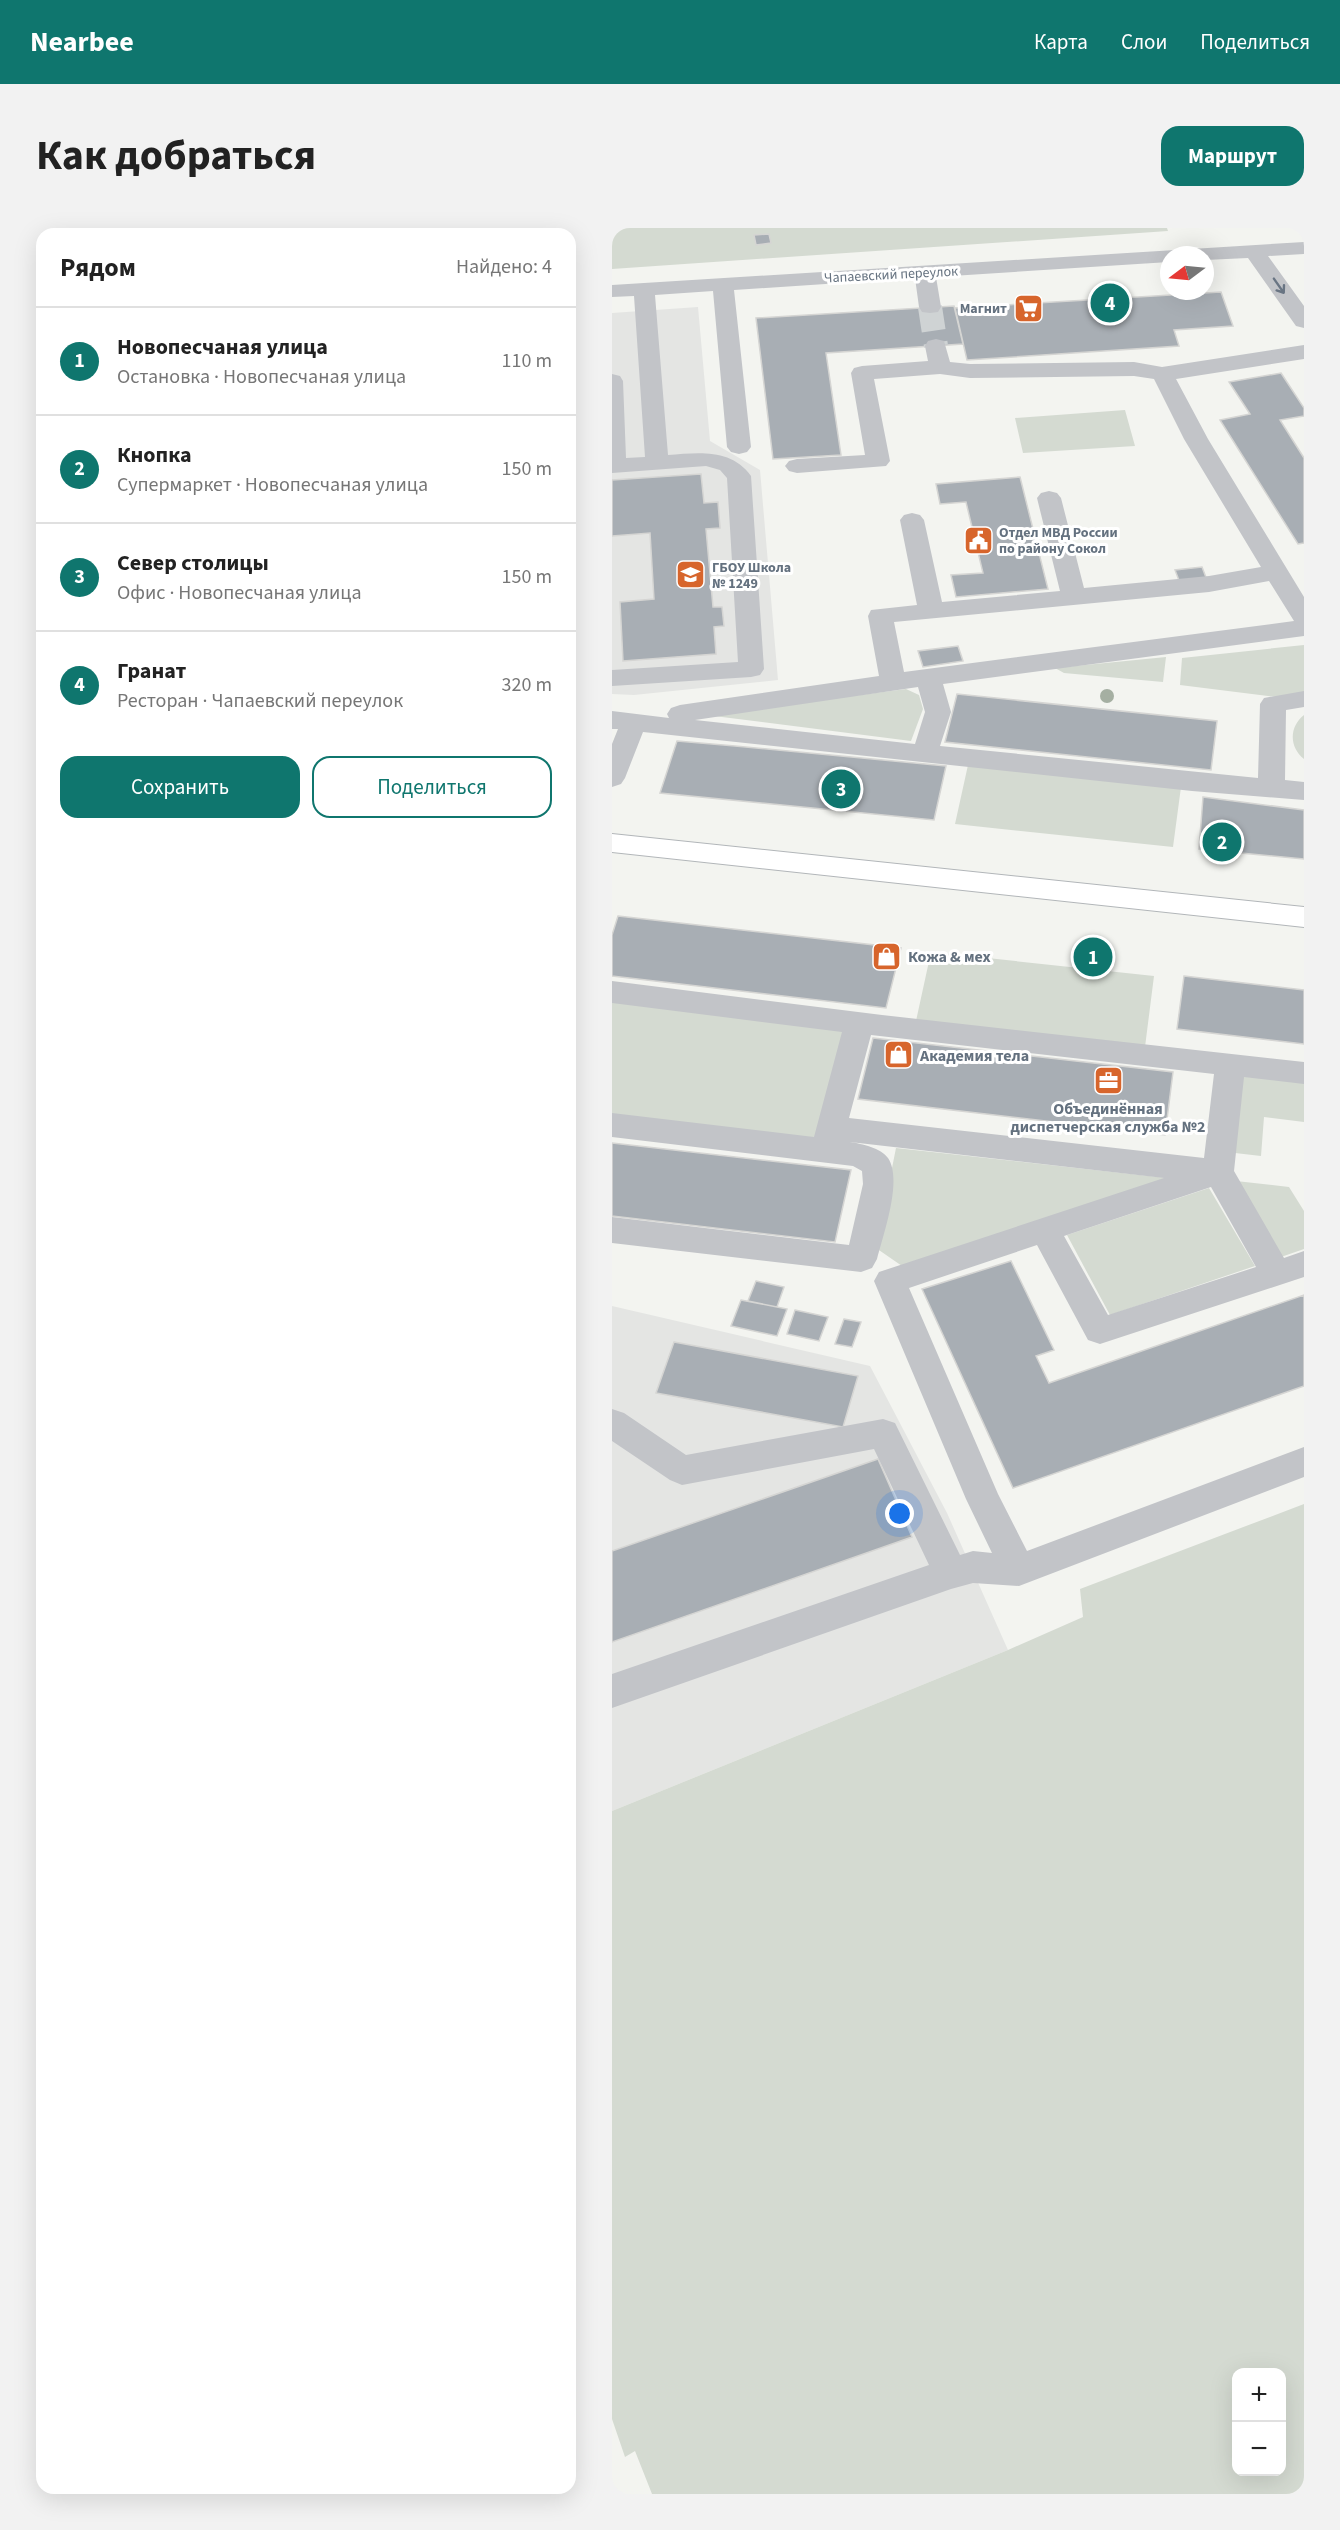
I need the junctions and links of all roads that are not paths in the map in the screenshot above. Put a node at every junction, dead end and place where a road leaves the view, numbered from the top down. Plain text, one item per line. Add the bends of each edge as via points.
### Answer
1 (1304, 248) edge
2 (1214, 249) edge
3 (1254, 250) junction
4 (1160, 257) edge
5 (925, 272) junction
6 (723, 284) junction
7 (644, 289) junction
8 (612, 291) edge
9 (930, 307) tunnel mouth
10 (1304, 321) edge
11 (1304, 352) edge
12 (1162, 374) junction
13 (612, 381) edge
14 (739, 447) dead end
15 (657, 463) junction
16 (613, 466) edge
17 (797, 466) dead end
18 (1049, 498) dead end
19 (912, 520) dead end
20 (1276, 572) junction
21 (1074, 597) junction
22 (931, 611) junction
23 (1304, 618) edge
24 (1304, 628) edge
25 (612, 678) edge
26 (928, 678) junction
27 (893, 682) junction
28 (1304, 699) edge
29 (623, 721) edge
30 (925, 752) junction
31 (612, 778) edge
32 (1271, 788) junction
33 (1304, 791) edge
34 (612, 843) edge
35 (1304, 917) edge
36 (612, 992) edge
37 (859, 1023) junction
38 (1230, 1065) junction
39 (1304, 1072) edge
40 (612, 1125) edge
41 (829, 1139) junction
42 (1218, 1172) junction
43 (612, 1230) edge
44 (1045, 1230) junction
45 (1290, 1268) edge
46 (612, 1423) edge
47 (1304, 1462) edge
48 (1019, 1570) junction
49 (951, 1573) junction
50 (612, 1691) edge

1 - 3 street
2 - 3 street
3 -> 10 street
4 - 5 street, Чапаевский переулок
5 - 6 street, Чапаевский переулок
5 - 9 street
6 - 7 street, Чапаевский переулок
6 - 14 street
7 - 8 street, Чапаевский переулок
7 - 15 street
11 - 12 street
12 - 17 street via 1134,369 970,371 938,356 862,373 878,461
12 - 20 street
13 - 16 street
15 - 16 street
15 - 25 street via 706,459 728,465 739,476 751,669
18 - 21 street
19 - 22 street
20 - 21 street via 1209,584
20 - 23 street
21 - 22 street
22 - 27 street via 880,616
24 - 26 street
26 - 27 street
26 - 30 street via 938,712
27 - 29 street
28 - 32 street via 1273,704
29 - 30 street
29 - 31 street
30 - 32 street
32 - 33 street
34 - 35 main road
36 - 37 street
37 - 38 street
37 - 41 street
38 - 39 street
38 - 42 street
40 - 41 street
41 - 42 street
41 - 43 street via 876,1164 879,1184 861,1259
42 - 44 street
42 - 45 street
44 - 45 street via 1100,1331
44 - 48 street via 890,1281 983,1499
46 - 49 street via 682,1470 884,1433
47 - 48 street
48 - 49 street via 973,1567
49 - 50 street

